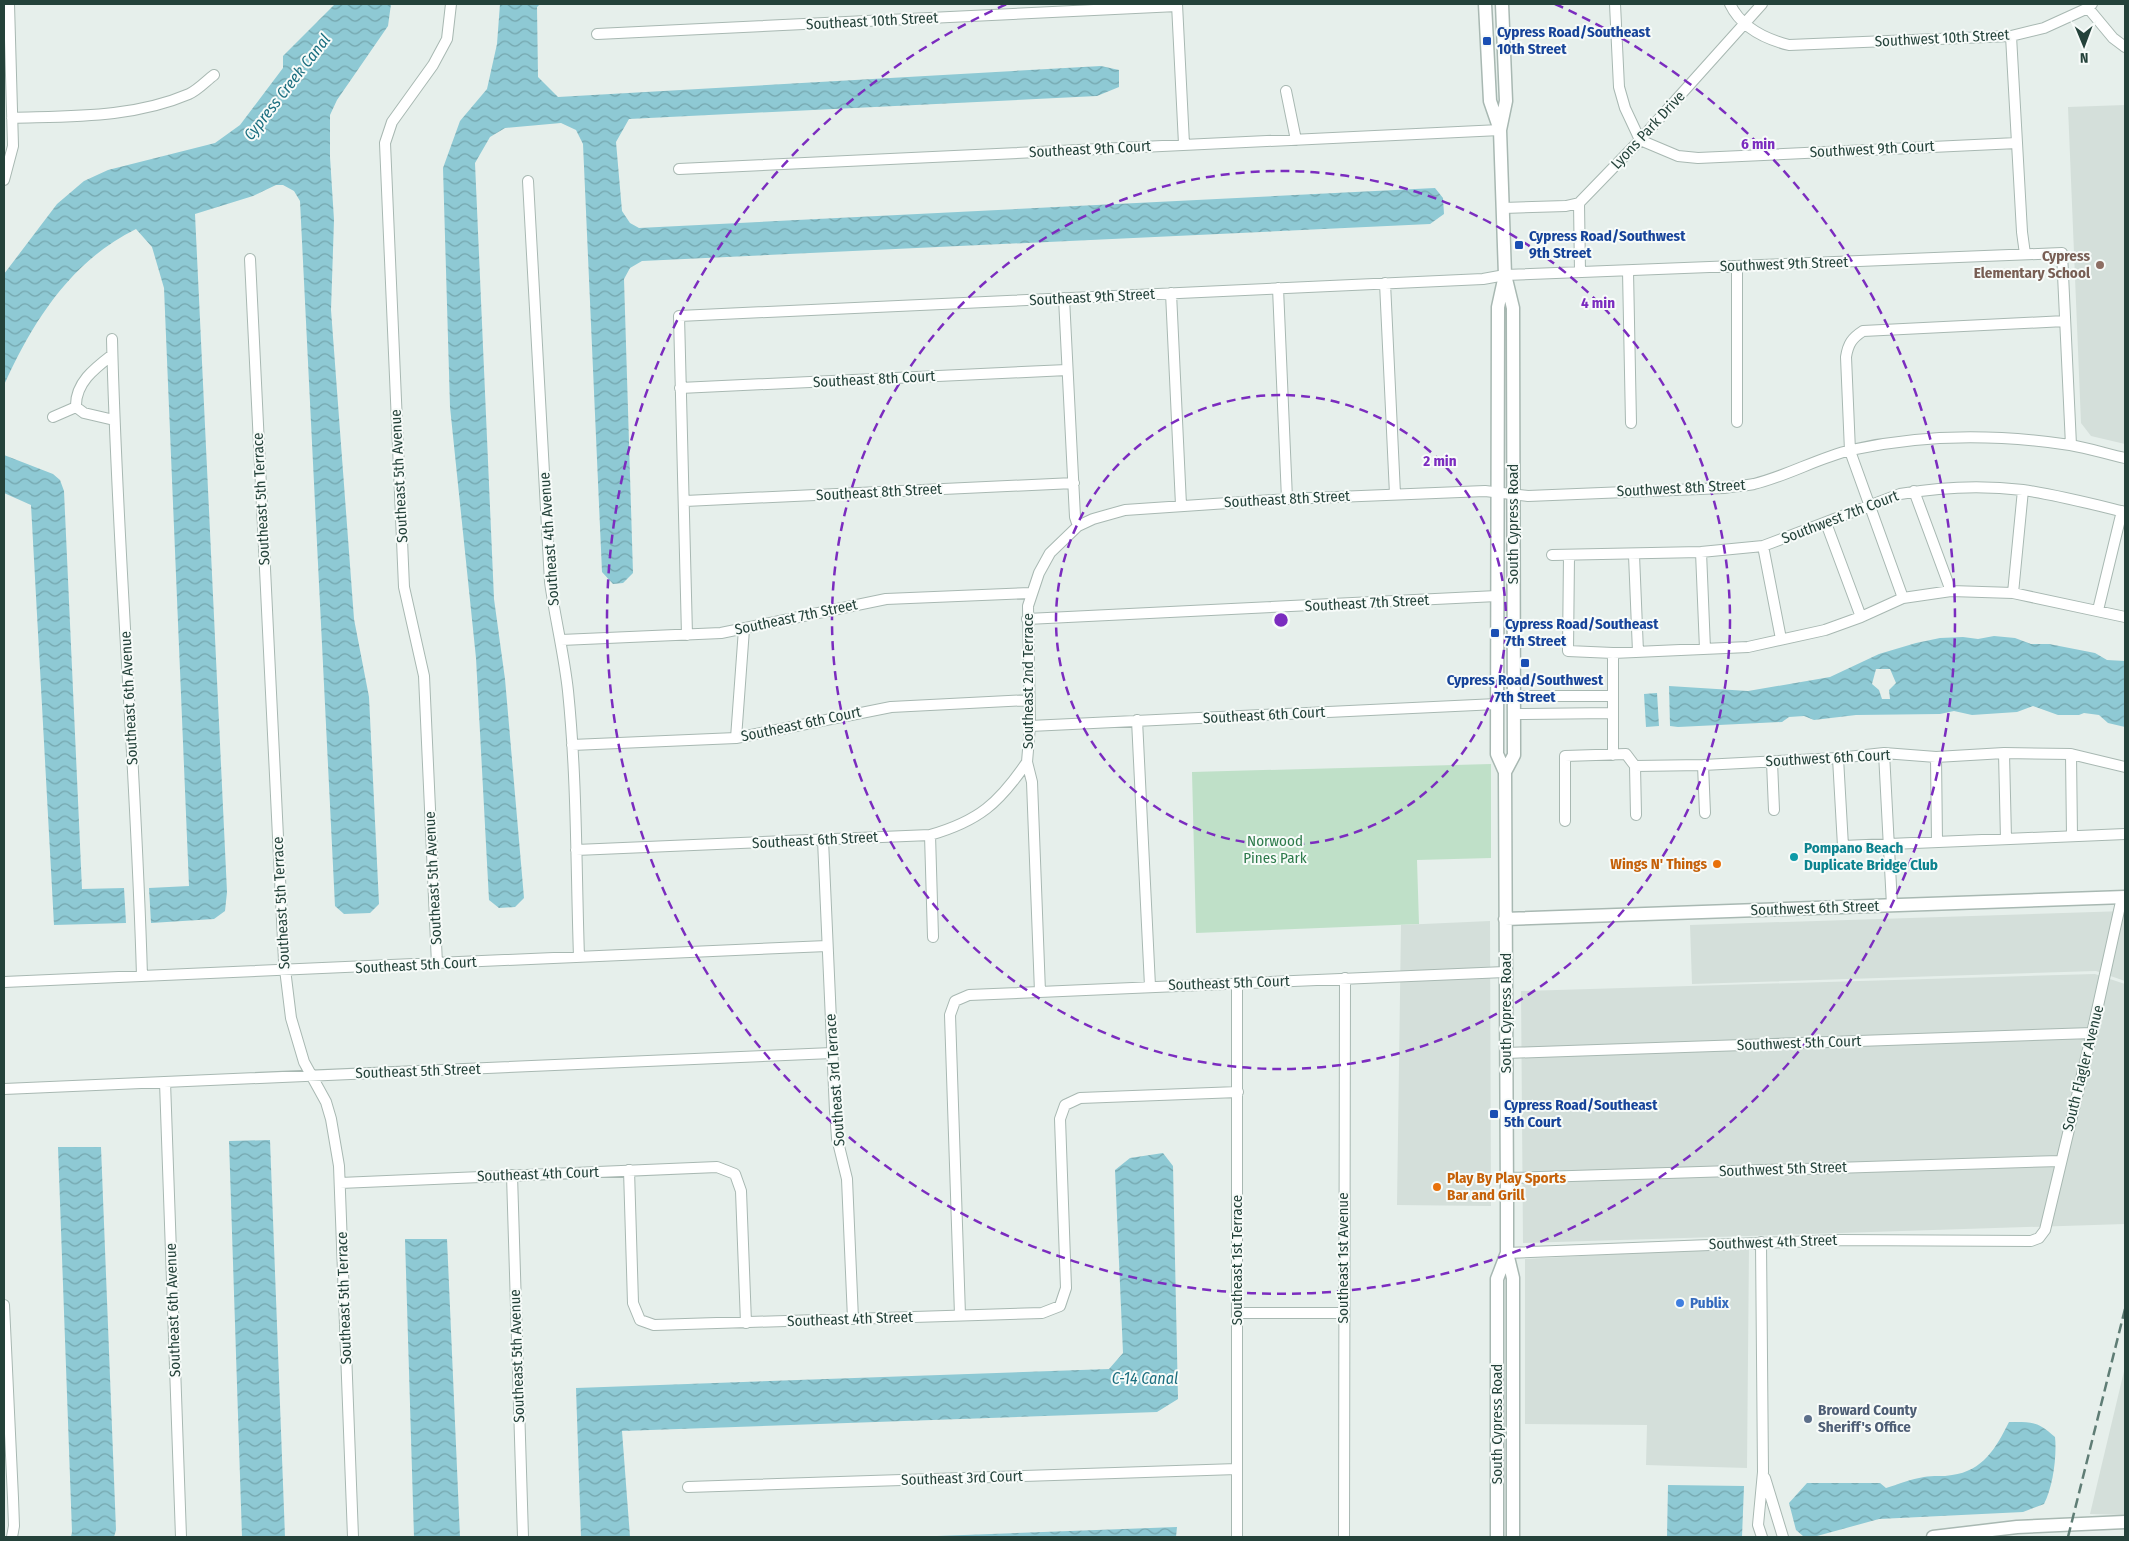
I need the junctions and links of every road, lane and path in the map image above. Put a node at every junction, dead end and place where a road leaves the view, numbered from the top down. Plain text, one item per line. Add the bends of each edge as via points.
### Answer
1 (9, 4) edge
2 (451, 4) edge
3 (1485, 4) edge
4 (1502, 4) edge
5 (1616, 4) edge
6 (1730, 4) edge
7 (1762, 4) edge
8 (1177, 5) edge
9 (2090, 6) edge
10 (1744, 23) junction
11 (597, 34) dead end
12 (2011, 36) junction
13 (2125, 47) edge
14 (7, 72) edge
15 (214, 75) dead end
16 (1286, 91) dead end
17 (12, 118) junction
18 (1500, 130) junction
19 (1296, 140) junction
20 (1640, 140) junction
21 (2017, 143) junction
22 (1184, 144) junction
23 (679, 169) dead end
24 (4, 180) edge
25 (528, 180) dead end
26 (1579, 203) junction
27 (1503, 208) junction
28 (2025, 254) junction
29 (250, 260) dead end
30 (1737, 266) junction
31 (1628, 271) junction
32 (1580, 272) junction
33 (1505, 275) junction
34 (1385, 283) junction
35 (1278, 288) junction
36 (1171, 293) junction
37 (1064, 298) junction
38 (2065, 321) junction
39 (112, 338) dead end
40 (112, 355) junction
41 (1068, 370) junction
42 (680, 388) junction
43 (76, 407) junction
44 (53, 417) dead end
45 (114, 420) junction
46 (1738, 422) dead end
47 (1630, 423) dead end
48 (2071, 446) junction
49 (1850, 451) junction
50 (2125, 458) edge
51 (1074, 483) junction
52 (2023, 490) junction
53 (1498, 492) junction
54 (1914, 492) junction
55 (1395, 494) junction
56 (1513, 494) junction
57 (1287, 499) junction
58 (684, 501) junction
59 (1181, 505) junction
60 (1869, 505) junction
61 (2123, 511) edge
62 (1826, 523) junction
63 (1078, 526) junction
64 (1763, 546) junction
65 (1701, 552) junction
66 (1634, 554) junction
67 (1569, 555) junction
68 (1552, 556) dead end
69 (1951, 591) junction
70 (1031, 593) junction
71 (2013, 593) junction
72 (1497, 596) junction
73 (1903, 598) junction
74 (2098, 610) junction
75 (1861, 617) junction
76 (2125, 617) edge
77 (1027, 619) junction
78 (744, 629) junction
79 (687, 634) junction
80 (1781, 639) junction
81 (561, 640) junction
82 (1705, 648) junction
83 (1638, 652) junction
84 (1613, 653) junction
85 (1514, 696) junction
86 (1613, 696) junction
87 (1029, 700) junction
88 (1497, 704) junction
89 (1514, 714) junction
90 (1613, 714) junction
91 (1137, 720) junction
92 (1030, 726) junction
93 (736, 738) junction
94 (572, 745) junction
95 (1884, 753) junction
96 (2004, 753) junction
97 (1613, 754) junction
98 (2072, 754) junction
99 (1936, 757) junction
100 (1838, 758) junction
101 (1027, 762) junction
102 (1772, 762) junction
103 (1703, 765) junction
104 (1635, 766) junction
105 (2125, 767) edge
106 (1505, 772) junction
107 (1774, 810) dead end
108 (1705, 813) dead end
109 (1636, 815) dead end
110 (1565, 821) dead end
111 (2125, 834) edge
112 (930, 835) junction
113 (2072, 836) junction
114 (2006, 839) junction
115 (823, 840) junction
116 (1938, 842) junction
117 (1889, 845) junction
118 (576, 850) junction
119 (2124, 897) edge
120 (1892, 905) junction
121 (1505, 919) junction
122 (933, 937) dead end
123 (828, 946) junction
124 (579, 957) junction
125 (437, 964) junction
126 (285, 970) junction
127 (1505, 972) junction
128 (142, 976) junction
129 (1345, 978) junction
130 (4, 982) edge
131 (1237, 983) junction
132 (1150, 986) junction
133 (1040, 992) junction
134 (2092, 1033) junction
135 (832, 1053) junction
136 (1506, 1053) junction
137 (313, 1076) junction
138 (165, 1082) junction
139 (4, 1090) edge
140 (1238, 1092) junction
141 (2060, 1161) junction
142 (629, 1170) junction
143 (512, 1175) junction
144 (1506, 1178) junction
145 (340, 1183) junction
146 (2039, 1238) joint
147 (1761, 1242) junction
148 (1507, 1253) junction
149 (4, 1305) edge
150 (1237, 1313) junction
151 (1343, 1313) junction
152 (960, 1315) junction
153 (853, 1319) junction
154 (746, 1323) junction
155 (1237, 1469) junction
156 (1763, 1472) junction
157 (688, 1487) dead end
158 (2125, 1522) edge
159 (12, 1537) edge
160 (181, 1537) edge
161 (353, 1537) edge
162 (522, 1537) edge
163 (1237, 1537) edge
164 (1344, 1537) edge
165 (1496, 1537) edge
166 (1513, 1537) edge
167 (1762, 1537) edge
168 (1784, 1537) edge
169 (1933, 1537) edge

1 - 14 street
2 - 125 street, Southeast 5th Avenue via 447,39 433,65 392,122 385,143 404,587 424,676
3 - 18 street, South Cypress Road via 1490,101
4 - 18 street, South Cypress Road via 1506,101
5 - 20 street via 1619,87
6 - 10 street, Southwest 10th Street
7 - 10 street, Lyons Park Drive
8 - 11 street, Southeast 10th Street
8 - 22 street
9 - 12 street, Southwest 10th Street via 2044,28
9 - 13 street, Southwest 10th Street via 2113,38
10 - 12 street, Southwest 10th Street via 1770,41 1789,45
10 - 20 street, Lyons Park Drive
12 - 21 street
14 - 17 street
15 - 17 street via 191,93 149,107 108,115
16 - 19 street
17 - 24 street via 13,146
18 - 19 street, Southeast 9th Court
18 - 27 street, South Cypress Road
19 - 22 street, Southeast 9th Court
20 - 21 street, Southwest 9th Court via 1678,156 1698,158
20 - 26 street, Lyons Park Drive
21 - 28 street
22 - 23 street, Southeast 9th Court
25 - 81 street, Southeast 4th Avenue via 548,556 553,605
26 - 27 street
26 - 32 street
27 - 33 street, South Cypress Road
28 - 30 street, Southwest 9th Street
28 - 38 street, Southwest 9th Street via 2062,253
29 - 126 street, Southeast 5th Terrace
30 - 31 street, Southwest 9th Street
30 - 46 street
31 - 32 street, Southwest 9th Street
31 - 47 street
32 - 33 street, Southwest 9th Street
33 - 34 street, Southeast 9th Street
33 - 53 street, South Cypress Road via 1498,307
33 - 56 street, South Cypress Road via 1513,308
34 - 35 street, Southeast 9th Street
34 - 55 street
35 - 36 street, Southeast 9th Street
35 - 57 street
36 - 37 street, Southeast 9th Street
36 - 59 street
37 - 41 street
37 - 42 street, Southeast 9th Street via 679,316
38 - 48 street
38 - 49 street via 1863,331 1854,336 1846,357
39 - 40 street, Southeast 6th Avenue
40 - 43 street via 94,368 78,390
40 - 45 street, Southeast 6th Avenue
41 - 42 street, Southeast 8th Court
41 - 51 street
42 - 58 street
43 - 44 street
43 - 45 street via 84,413
45 - 128 street, Southeast 6th Avenue
48 - 49 street, Southwest 8th Street via 1975,437 1908,440
48 - 50 street, Southwest 8th Street
49 - 56 street, Southwest 8th Street via 1754,484 1724,488
49 - 60 street
51 - 58 street, Southeast 8th Street
51 - 63 street
52 - 54 street, Southwest 7th Court via 1970,487
52 - 61 street, Southwest 7th Court
52 - 71 street
53 - 55 street, Southeast 8th Street
53 - 56 street, Southwest 8th Street
53 - 72 street, South Cypress Road
54 - 60 street, Southwest 7th Court
54 - 69 street
55 - 57 street, Southeast 8th Street
56 - 85 street, South Cypress Road
57 - 59 street, Southeast 8th Street
58 - 79 street
59 - 63 street, Southeast 8th Street via 1125,510
60 - 62 street, Southwest 7th Court
60 - 73 street
61 - 74 street
62 - 64 street, Southwest 7th Court
62 - 75 street
63 - 70 street, Southeast 2nd Terrace via 1050,553
64 - 65 street, Southwest 7th Court
64 - 80 street
65 - 66 street, Southwest 7th Court
65 - 82 street
66 - 67 street, Southwest 7th Court
66 - 83 street
67 - 68 street, Southwest 7th Court
67 - 84 street via 1568,651
69 - 71 street
69 - 73 street
70 - 77 street, Southeast 2nd Terrace
70 - 78 street, Southeast 7th Street via 886,599
71 - 74 street
72 - 77 street, Southeast 7th Street
72 - 88 street, South Cypress Road
73 - 75 street
74 - 76 street
75 - 80 street via 1825,630
77 - 87 street, Southeast 2nd Terrace
78 - 79 street, Southeast 7th Street
78 - 93 street
79 - 81 street, Southeast 7th Street
80 - 82 street via 1748,647
81 - 94 street, Southeast 4th Avenue
82 - 83 street
83 - 84 street
84 - 86 street
85 - 86 street
85 - 89 street, South Cypress Road
86 - 90 street
87 - 92 street, Southeast 2nd Terrace
87 - 93 street, Southeast 6th Court via 891,707
88 - 91 street, Southeast 6th Court
88 - 106 street, South Cypress Road via 1497,754
89 - 90 street
89 - 106 street, South Cypress Road via 1514,755
90 - 97 street
91 - 92 street, Southeast 6th Court
91 - 132 street
92 - 101 street, Southeast 2nd Terrace
93 - 94 street, Southeast 6th Court
94 - 118 street, Southeast 4th Avenue
95 - 99 street, Southwest 6th Court
95 - 100 street, Southwest 6th Court
95 - 117 street
96 - 98 street, Southwest 6th Court
96 - 99 street, Southwest 6th Court
96 - 114 street
97 - 104 street via 1626,754
97 - 110 street via 1565,756
98 - 105 street, Southwest 6th Court
98 - 113 street
99 - 116 street
100 - 102 street, Southwest 6th Court
100 - 117 street via 1843,846
101 - 112 street, Southeast 6th Street via 1008,790 977,817
101 - 133 street, Southeast 2nd Terrace via 1032,782
102 - 103 street, Southwest 6th Court
102 - 107 street
103 - 104 street, Southwest 6th Court
103 - 108 street
104 - 109 street
106 - 121 street, South Cypress Road
111 - 113 street
112 - 115 street, Southeast 6th Street
112 - 122 street
113 - 114 street
114 - 116 street
115 - 118 street, Southeast 6th Street
115 - 123 street, Southeast 3rd Terrace
116 - 117 street
117 - 120 street
118 - 124 street, Southeast 4th Avenue
119 - 120 street, Southwest 6th Street
119 - 134 street, South Flagler Avenue
120 - 121 street, Southwest 6th Street
121 - 127 street, South Cypress Road
123 - 124 street, Southeast 5th Court
123 - 135 street, Southeast 3rd Terrace
124 - 125 street, Southeast 5th Court
125 - 126 street, Southeast 5th Court
126 - 128 street, Southeast 5th Court
126 - 137 street, Southeast 5th Terrace via 290,1018 304,1062
127 - 129 street, Southeast 5th Court
127 - 136 street, South Cypress Road
128 - 130 street, Southeast 5th Court
129 - 131 street, Southeast 5th Court
129 - 151 street, Southeast 1st Avenue
131 - 132 street, Southeast 5th Court
131 - 140 street, Southeast 1st Terrace
132 - 133 street, Southeast 5th Court
133 - 152 street, Southeast 5th Court via 969,995 955,1001 950,1016
134 - 136 street, Southwest 5th Court
134 - 141 street, South Flagler Avenue
135 - 137 street, Southeast 5th Street
135 - 153 street, Southeast 3rd Terrace via 837,1138 847,1187
136 - 144 street, South Cypress Road
137 - 138 street, Southeast 5th Street
137 - 145 street, Southeast 5th Terrace via 332,1119
138 - 139 street, Southeast 5th Street
138 - 160 street, Southeast 6th Avenue
140 - 150 street, Southeast 1st Terrace
140 - 152 street, Southeast 4th Street via 1080,1098 1065,1105 1060,1119 1066,1288 1060,1306 1042,1313
141 - 144 street, Southwest 5th Street
141 - 146 street, South Flagler Avenue via 2045,1230
142 - 143 street, Southeast 4th Court
142 - 154 street, Southeast 4th Court via 716,1167 735,1174 741,1191
142 - 154 street, Southeast 4th Street via 633,1303 640,1320 658,1326
143 - 145 street, Southeast 4th Court
143 - 162 street, Southeast 5th Avenue
144 - 148 street, South Cypress Road
145 - 161 street, Southeast 5th Terrace
146 - 147 street, Southwest 4th Street via 2031,1241 1869,1239
147 - 148 street, Southwest 4th Street
147 - 156 street
148 - 165 street, South Cypress Road via 1497,1279
148 - 166 street, South Cypress Road via 1513,1278
149 - 159 street
150 - 151 street
150 - 155 street, Southeast 1st Terrace
151 - 164 street, Southeast 1st Avenue
152 - 153 street, Southeast 4th Street
153 - 154 street, Southeast 4th Street
155 - 157 street, Southeast 3rd Court
155 - 163 street, Southeast 1st Terrace
156 - 167 street via 1758,1525
156 - 168 street
158 - 169 street via 2017,1527

